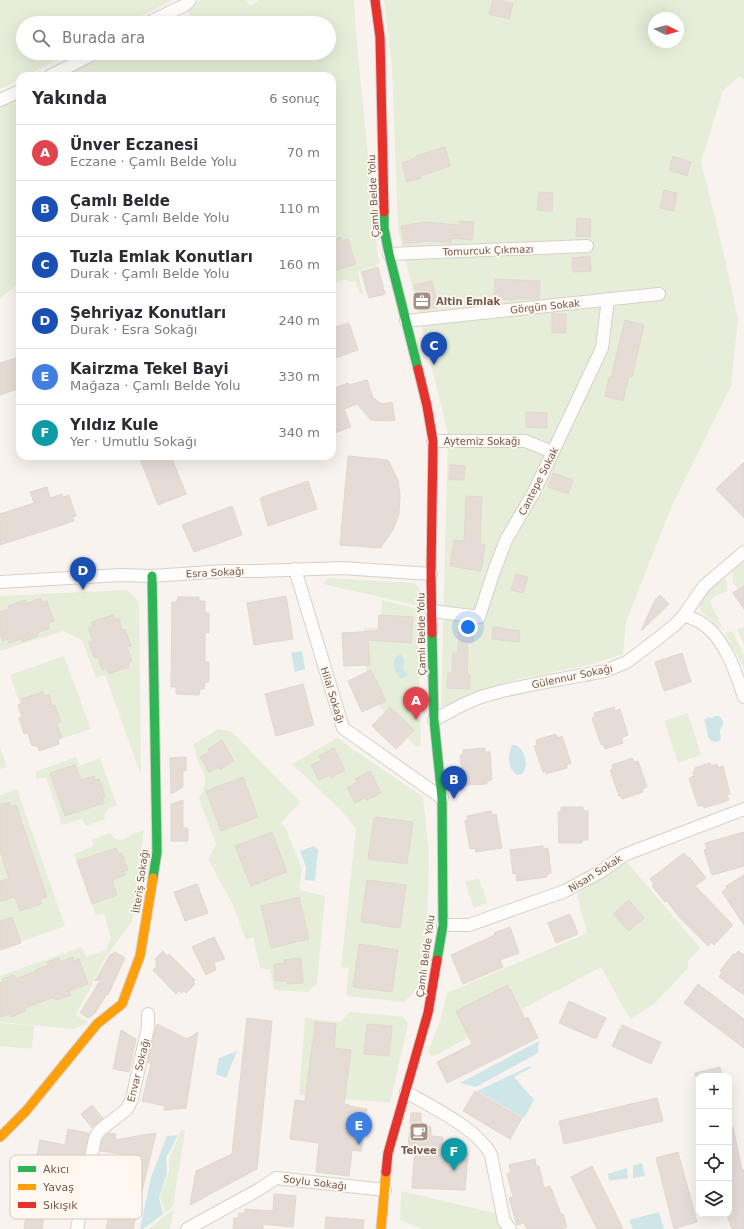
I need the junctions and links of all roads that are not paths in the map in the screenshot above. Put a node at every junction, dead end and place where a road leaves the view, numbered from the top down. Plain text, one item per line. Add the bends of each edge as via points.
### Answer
1 (369, 0) edge
2 (375, 0) edge
3 (188, 1) edge
4 (162, 16) edge
5 (380, 38) junction
6 (82, 60) edge
7 (58, 72) edge
8 (16, 92) edge
9 (0, 100) edge
10 (587, 246) dead end
11 (389, 254) junction
12 (659, 294) dead end
13 (608, 299) junction
14 (406, 321) junction
15 (433, 441) junction
16 (553, 452) junction
17 (744, 552) edge
18 (295, 569) junction
19 (431, 574) junction
20 (152, 576) junction
21 (0, 582) edge
22 (432, 611) junction
23 (684, 615) junction
24 (744, 697) edge
25 (434, 720) junction
26 (442, 798) junction
27 (744, 809) edge
28 (443, 926) junction
29 (148, 1014) dead end
30 (406, 1092) junction
31 (0, 1137) edge
32 (92, 1155) edge
33 (385, 1190) junction
34 (79, 1219) edge
35 (196, 1227) edge
36 (77, 1229) edge
37 (381, 1229) edge
38 (510, 1229) edge

1 - 5 street, Çamlı Belde Yolu
2 - 5 street, Çamlı Belde Yolu
3 - 4 street
5 - 11 street, Çamlı Belde Yolu via 384,228
6 - 7 street
8 - 9 street
10 - 11 street, Tomurcuk Çıkmazı
11 - 14 street, Çamlı Belde Yolu
12 - 13 street, Görgün Sokak
13 - 14 street, Görgün Sokak
13 - 16 street, Cantepe Sokak via 602,348
14 - 15 street, Çamlı Belde Yolu
15 - 16 street, Aytemiz Sokağı via 525,441
15 - 19 street, Çamlı Belde Yolu
16 - 22 street, Cantepe Sokak via 534,492 506,540 479,617
17 - 23 street, Gülennur Sokağı via 704,586
18 - 19 street, Esra Sokağı via 342,568
18 - 20 street, Esra Sokağı
18 - 26 street, Hilal Sokağı via 343,728
19 - 22 street, Çamlı Belde Yolu
20 - 21 street, Esra Sokağı via 121,575
20 - 31 street, İlteriş Sokağı via 157,852 140,956 122,1004 96,1024 49,1084
22 - 25 street, Çamlı Belde Yolu
23 - 24 street via 702,623 714,634 730,660
23 - 25 street, Gülennur Sokağı via 646,649 615,668 481,697
25 - 26 street, Çamlı Belde Yolu
26 - 28 street, Çamlı Belde Yolu
27 - 28 street, Nisan Sokak via 624,855 600,872 565,891 469,925
28 - 30 street, Çamlı Belde Yolu via 428,1013
29 - 32 street, Envar Sokağı via 148,1027 132,1099 127,1109 100,1131 95,1138
30 - 33 street, Çamlı Belde Yolu via 388,1153
30 - 38 street via 464,1126 488,1148 504,1221
33 - 35 street, Soylu Sokağı via 276,1178
33 - 37 street, Çamlı Belde Yolu
34 - 36 street, Envar Sokağı

